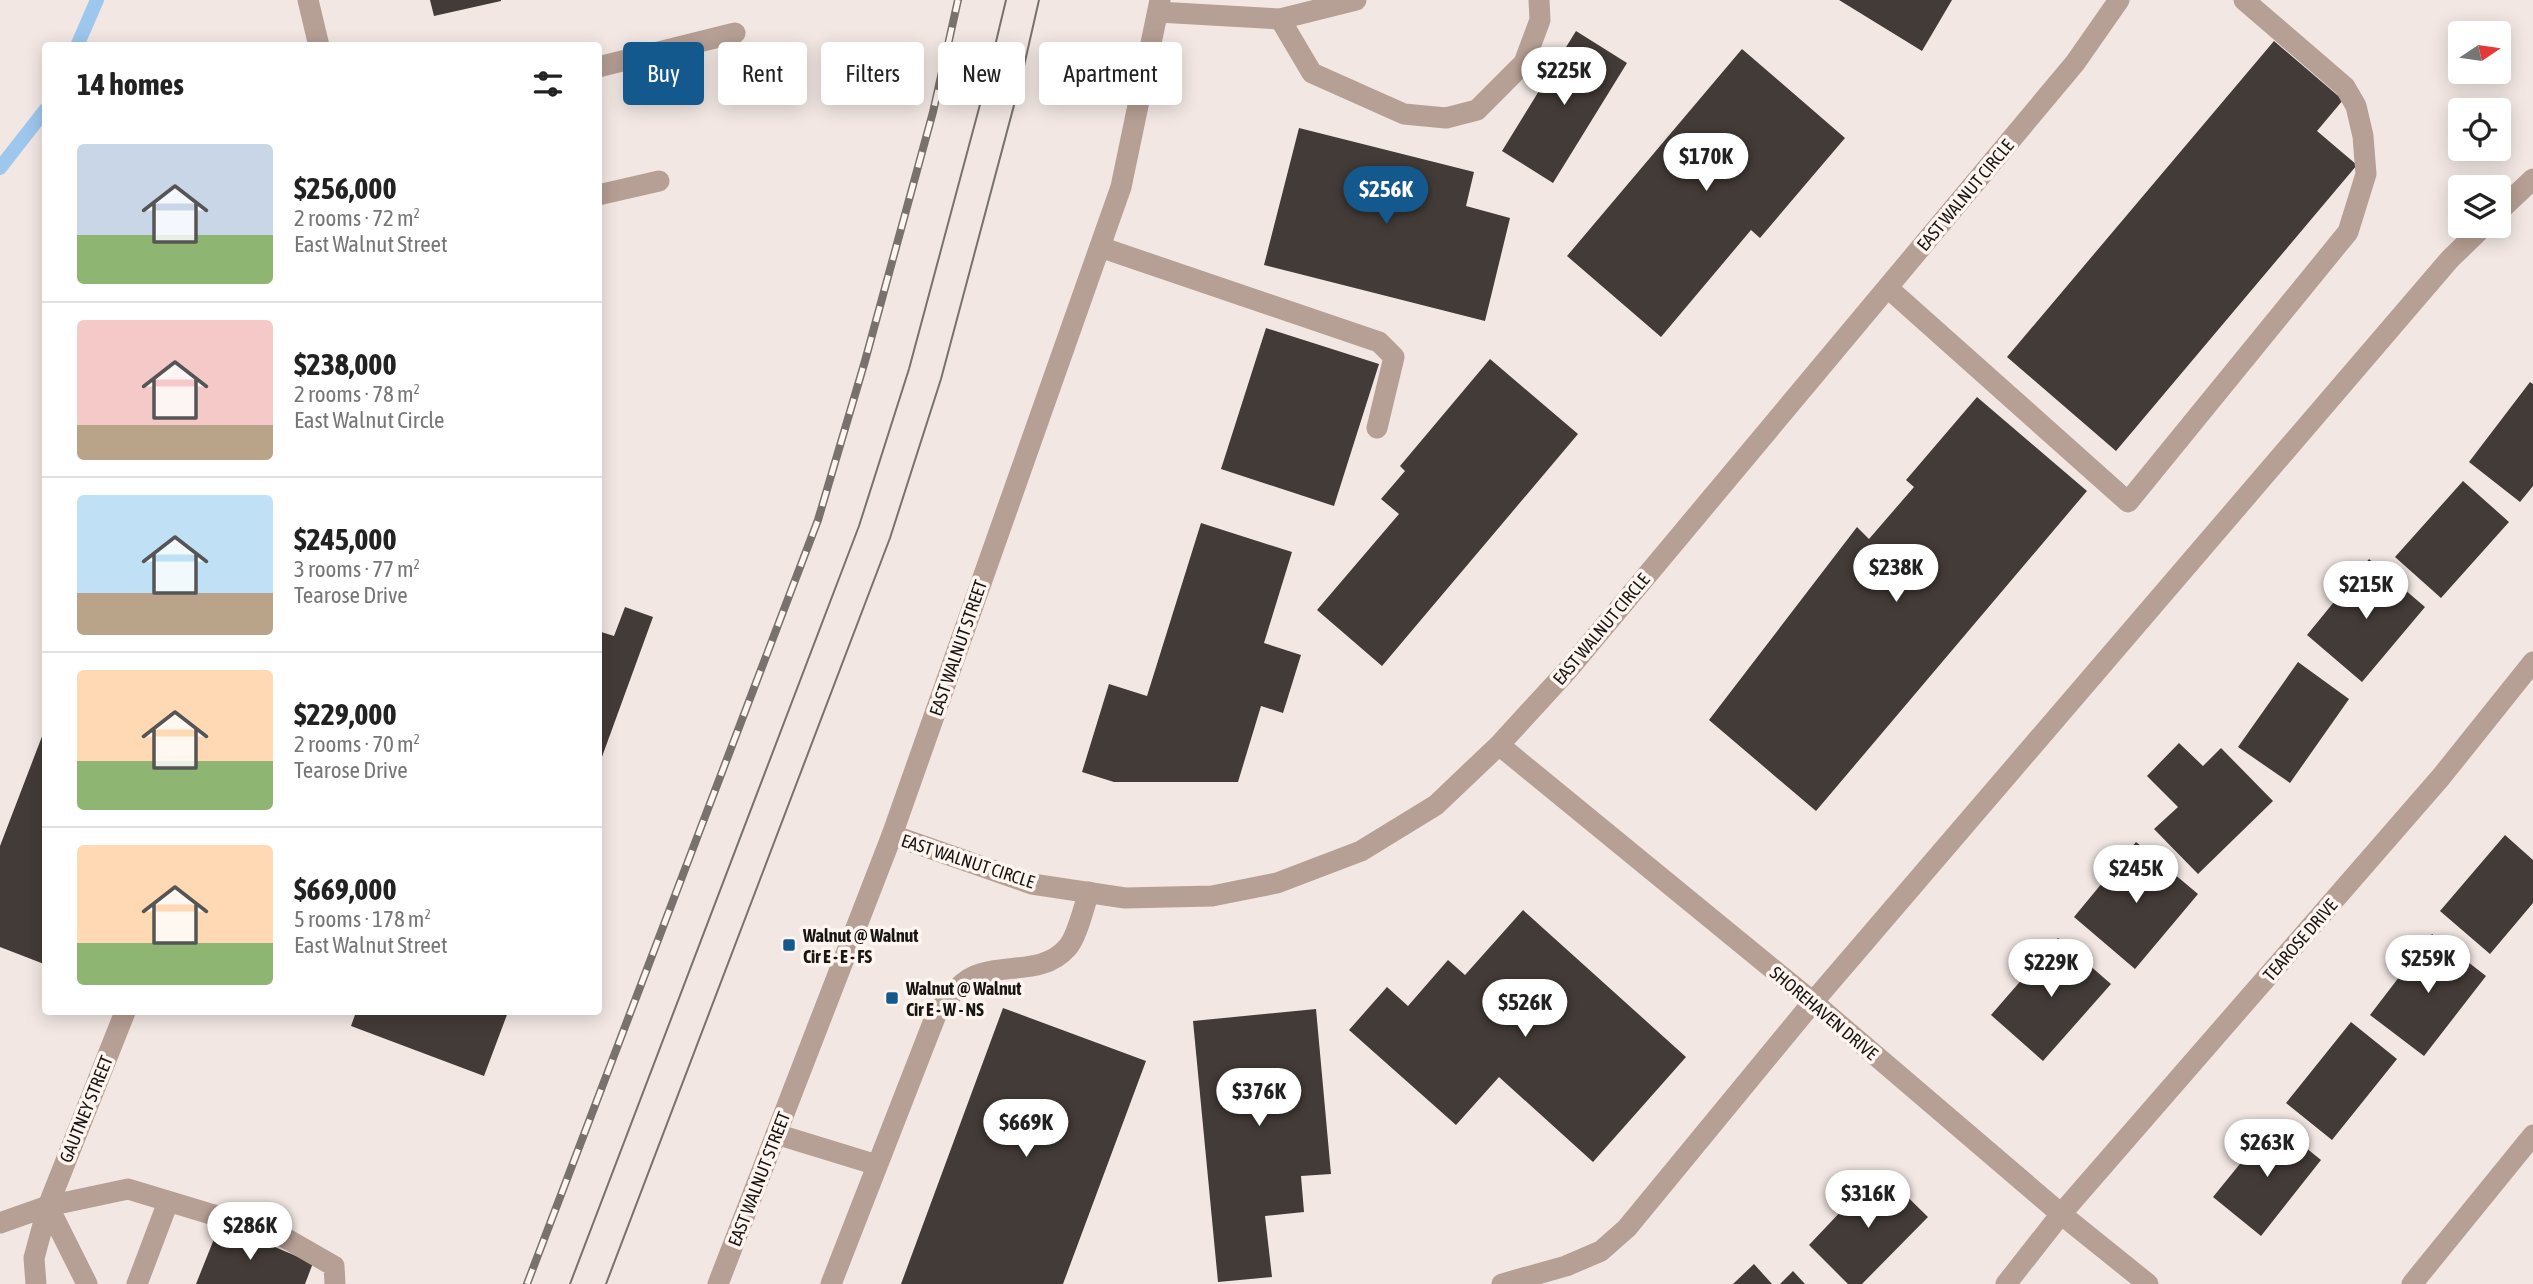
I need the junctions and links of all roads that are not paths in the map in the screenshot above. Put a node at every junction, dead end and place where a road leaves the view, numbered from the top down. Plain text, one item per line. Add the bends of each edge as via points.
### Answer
1 (308, 0) edge
2 (1356, 0) edge
3 (1539, 0) edge
4 (2119, 0) edge
5 (2244, 0) edge
6 (1159, 6) edge
7 (1280, 19) junction
8 (735, 33) dead end
9 (318, 42) edge
10 (602, 66) edge
11 (2533, 179) edge
12 (659, 181) dead end
13 (602, 194) edge
14 (2511, 200) edge
15 (2472, 238) edge
16 (1100, 247) junction
17 (1888, 288) junction
18 (1377, 428) dead end
19 (2533, 662) edge
20 (1499, 745) junction
21 (892, 835) junction
22 (1089, 892) junction
23 (1813, 1002) junction
24 (124, 1015) edge
25 (776, 1134) junction
26 (2533, 1135) edge
27 (877, 1166) junction
28 (168, 1202) junction
29 (48, 1206) junction
30 (2062, 1214) junction
31 (0, 1223) edge
32 (36, 1284) edge
33 (87, 1284) edge
34 (137, 1284) edge
35 (335, 1284) edge
36 (718, 1284) edge
37 (831, 1284) edge
38 (1502, 1284) edge
39 (2006, 1284) edge
40 (2148, 1284) edge
41 (2412, 1284) edge

1 - 9 street
2 - 7 street
3 - 7 street via 1540,20 1524,63 1477,110 1446,118 1404,114 1312,73
4 - 17 street, EAST WALNUT CIRCLE via 2075,63
5 - 17 street via 2345,88 2356,106 2366,174 2348,232 2128,502
6 - 7 street
6 - 16 street, EAST WALNUT STREET via 1121,187
8 - 10 street
11 - 14 street
12 - 13 street
15 - 23 street
16 - 18 street via 1380,342 1394,357
16 - 21 street, EAST WALNUT STREET
17 - 20 street, EAST WALNUT CIRCLE via 1567,671
19 - 30 street, TEAROSE DRIVE via 2441,777
20 - 22 street, EAST WALNUT CIRCLE via 1436,805 1361,851 1277,883 1212,896 1125,898
20 - 23 street, SHOREHAVEN DRIVE
21 - 22 street, EAST WALNUT CIRCLE via 1032,884
21 - 25 street, EAST WALNUT STREET
22 - 27 street via 1069,947 1051,961 978,974 952,993 936,1014
23 - 30 street, SHOREHAVEN DRIVE
23 - 38 street via 1627,1228 1601,1251
24 - 29 street, GAUTNEY STREET
25 - 27 street
25 - 36 street, EAST WALNUT STREET
26 - 41 street
27 - 37 street
28 - 29 street via 128,1189
28 - 34 street
28 - 35 street via 280,1235 334,1266
29 - 31 street
29 - 32 street, GAUTNEY STREET via 34,1258
29 - 33 street
30 - 39 street, TEAROSE DRIVE
30 - 40 street, SHOREHAVEN DRIVE

